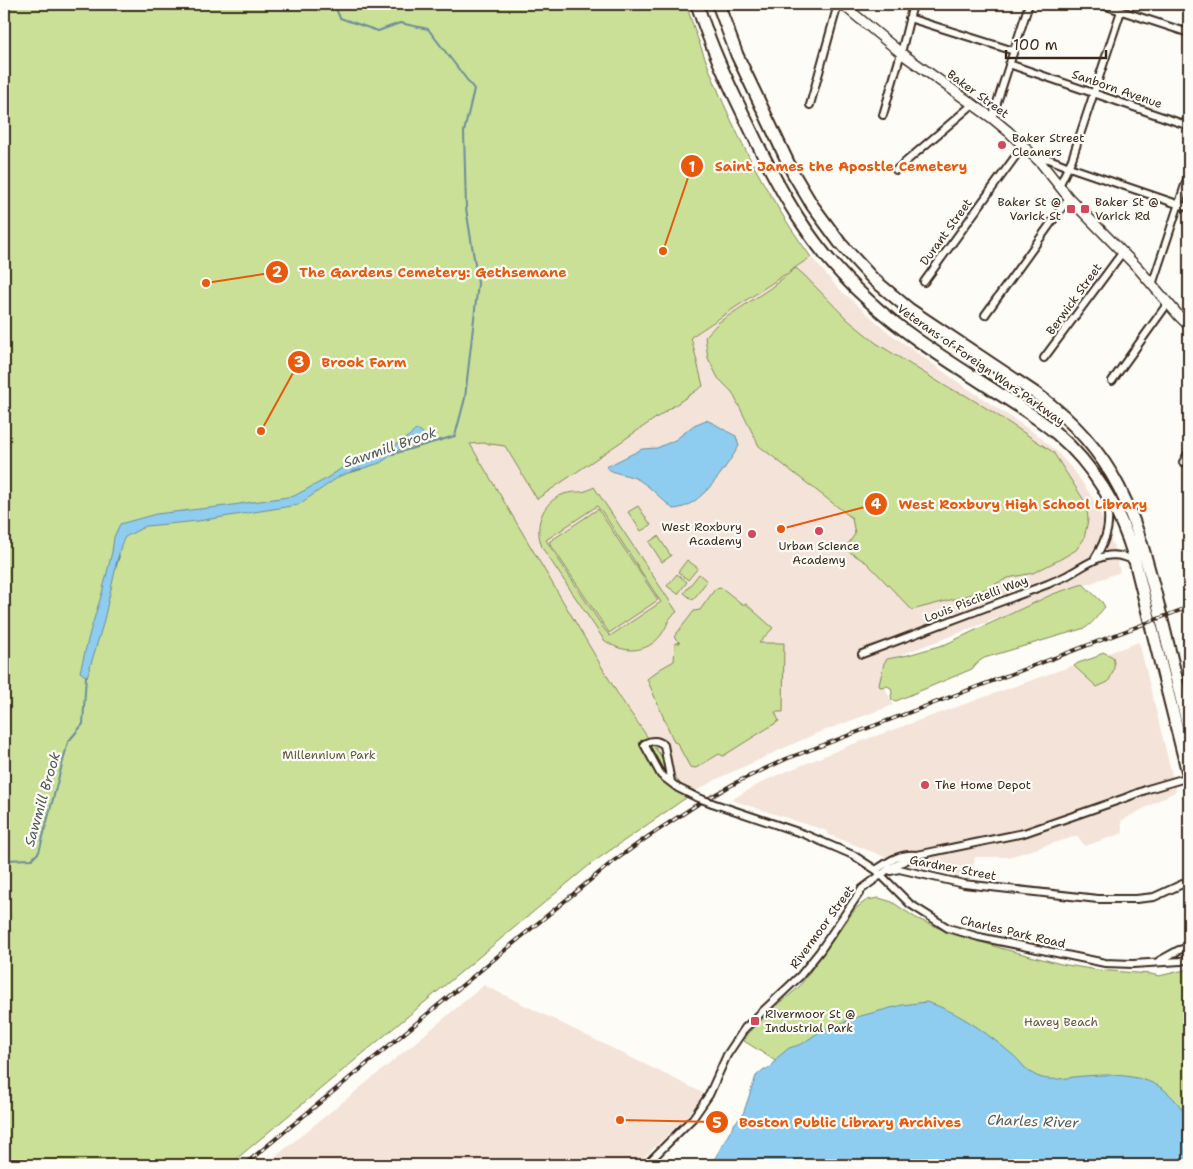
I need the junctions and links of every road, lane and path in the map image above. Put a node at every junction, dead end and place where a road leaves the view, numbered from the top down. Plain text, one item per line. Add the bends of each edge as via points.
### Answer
1 (697, 4) edge
2 (718, 4) edge
3 (838, 4) edge
4 (842, 4) edge
5 (913, 4) edge
6 (1029, 4) edge
7 (1100, 4) edge
8 (1121, 11) junction
9 (909, 18) junction
10 (1189, 33) edge
11 (1014, 51) junction
12 (901, 53) junction
13 (1009, 64) junction
14 (1094, 92) junction
15 (810, 105) dead end
16 (972, 105) junction
17 (883, 114) dead end
18 (992, 118) junction
19 (1189, 126) edge
20 (1023, 146) junction
21 (1034, 157) junction
22 (1068, 167) junction
23 (896, 170) dead end
24 (1189, 173) edge
25 (1059, 186) junction
26 (1069, 198) junction
27 (1180, 205) junction
28 (1189, 208) edge
29 (1122, 253) junction
30 (924, 282) dead end
31 (1152, 285) junction
32 (1168, 303) junction
33 (985, 315) dead end
34 (1189, 326) edge
35 (956, 342) junction
36 (945, 358) junction
37 (1044, 358) dead end
38 (1112, 381) dead end
39 (1189, 452) edge
40 (1182, 462) dead end
41 (1104, 490) junction
42 (1095, 558) junction
43 (1135, 562) junction
44 (862, 654) dead end
45 (1189, 730) edge
46 (1189, 777) edge
47 (671, 782) junction
48 (917, 855) junction
49 (876, 870) junction
50 (881, 876) junction
51 (1189, 881) edge
52 (1189, 947) edge
53 (1189, 959) edge
54 (1158, 961) junction
55 (646, 1165) edge

1 - 36 highway, Veterans of Foreign Wars Parkway via 729,86 773,178 804,228 826,258 859,292 895,324
2 - 35 highway, Veterans of Foreign Wars Parkway via 735,50 793,173 819,214 848,252 881,286
3 - 15 street
4 - 12 street, Baker Street
5 - 9 street
6 - 11 street
7 - 8 street
8 - 10 street
8 - 14 street
9 - 11 street
9 - 12 street
11 - 13 street
12 - 16 street, Baker Street
12 - 17 street
13 - 14 street, Sanborn Avenue
13 - 18 street
14 - 19 street, Sanborn Avenue
14 - 22 street
16 - 18 street, Baker Street
16 - 23 street
18 - 20 street, Baker Street
20 - 21 street, Baker Street
20 - 30 street, Durant Street
21 - 22 street
21 - 25 street, Baker Street
22 - 25 street
22 - 27 street
24 - 27 street
25 - 26 street, Baker Street
26 - 29 street, Baker Street
26 - 33 street
27 - 28 street
27 - 31 street
29 - 31 street, Baker Street
29 - 37 street, Berwick Street
31 - 32 street, Baker Street
32 - 34 street, Baker Street
32 - 38 street
35 - 36 highway
35 - 45 highway, Veterans of Foreign Wars Parkway via 1058,410 1091,444 1115,479 1140,536
36 - 41 highway, Veterans of Foreign Wars Parkway via 1053,431 1078,456
39 - 40 street
41 - 42 street via 1108,529
41 - 43 highway, Veterans of Foreign Wars Parkway via 1122,524
42 - 43 street, Louis Piscitelli Way via 1117,555
42 - 44 street, Louis Piscitelli Way via 1048,584
43 - 46 highway, Veterans of Foreign Wars Parkway
46 - 48 street, Rivermoor Street via 1148,788 1024,833
47 - 47 street via 664,746 654,741 644,744 661,775
47 - 49 street, bridge via 696,797 804,834 853,855
48 - 49 street, Rivermoor Street via 891,859
48 - 50 street, Rivermoor Street
49 - 50 street
50 - 51 street, Gardner Street via 899,869 964,884 1098,899 1154,896
50 - 54 street, Charles Park Road via 918,909 948,928 978,938 1106,962 1133,964
50 - 55 street, Rivermoor Street via 862,889 800,976 745,1028 693,1118
52 - 54 street, Charles Park Road
53 - 54 street, Charles Park Road

